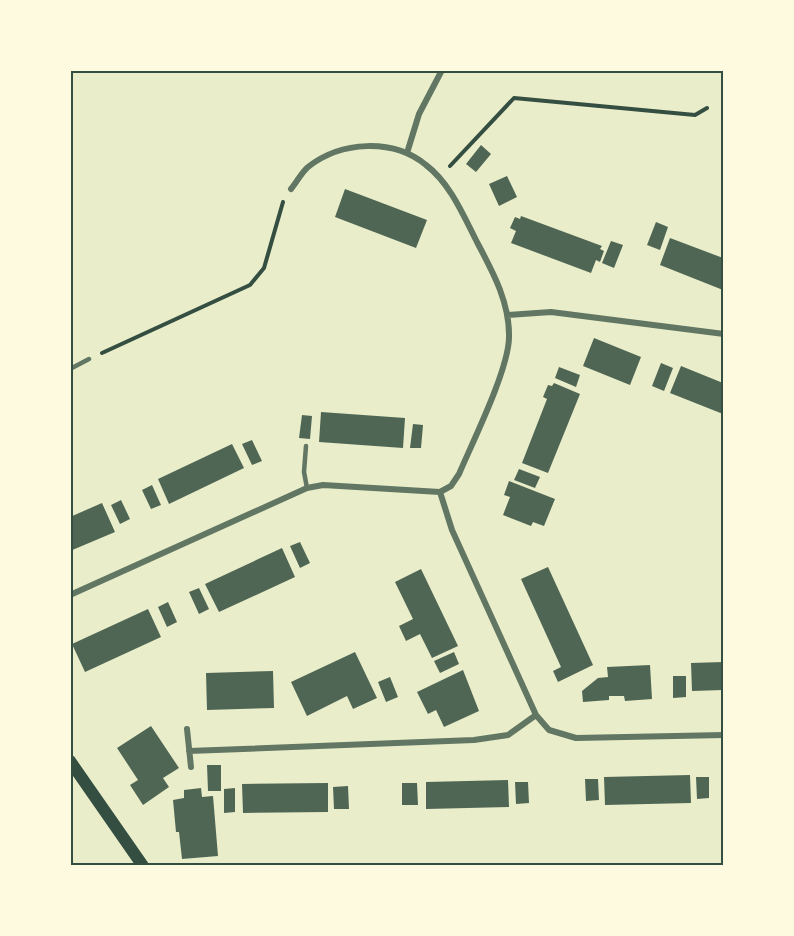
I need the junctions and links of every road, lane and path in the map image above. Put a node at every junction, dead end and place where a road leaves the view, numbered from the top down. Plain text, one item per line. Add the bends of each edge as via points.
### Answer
1 (442, 70) edge
2 (707, 108) dead end
3 (407, 153) junction
4 (439, 178) junction
5 (291, 189) joint
6 (507, 315) junction
7 (723, 334) edge
8 (89, 359) joint
9 (70, 369) edge
10 (306, 446) dead end
11 (307, 488) junction
12 (440, 492) junction
13 (70, 595) edge
14 (536, 715) junction
15 (187, 729) dead end
16 (723, 735) edge
17 (189, 751) junction
18 (70, 761) edge
19 (191, 767) dead end
20 (143, 866) edge

1 - 3 street via 419,114
2 - 4 path via 695,115 514,98
3 - 4 street
3 - 5 street via 370,146 346,148 306,169
4 - 6 street via 454,197 496,278
5 - 8 path via 282,203 264,268 250,285
6 - 7 street via 551,312
6 - 12 street via 506,360 459,474 451,486
8 - 9 lane
10 - 11 lane
11 - 12 street via 322,485
11 - 13 street
12 - 14 street via 452,530
14 - 16 street via 549,729 576,738
14 - 17 street via 508,735 474,740
15 - 17 street
17 - 19 street
18 - 20 main road

